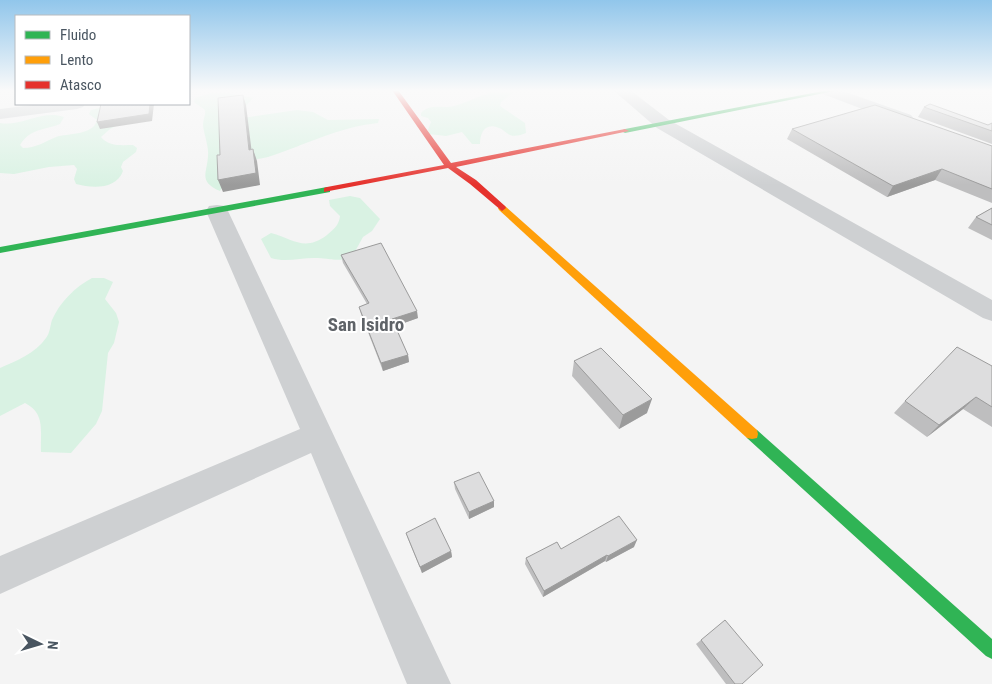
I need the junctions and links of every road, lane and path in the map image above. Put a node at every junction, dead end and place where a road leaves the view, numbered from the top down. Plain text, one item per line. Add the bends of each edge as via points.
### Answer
1 (418, 122) edge
2 (660, 122) edge
3 (673, 122) edge
4 (912, 122) edge
5 (663, 124) junction
6 (920, 125) edge
7 (448, 165) junction
8 (216, 211) junction
9 (0, 250) edge
10 (992, 312) edge
11 (319, 435) junction
12 (0, 575) edge
13 (992, 650) edge
14 (430, 684) edge

1 - 7 street
2 - 5 street
3 - 5 street
4 - 6 street
5 - 7 street
5 - 10 street
7 - 8 street
7 - 13 street via 473,182
8 - 9 street
8 - 11 street
11 - 12 street
11 - 14 street

